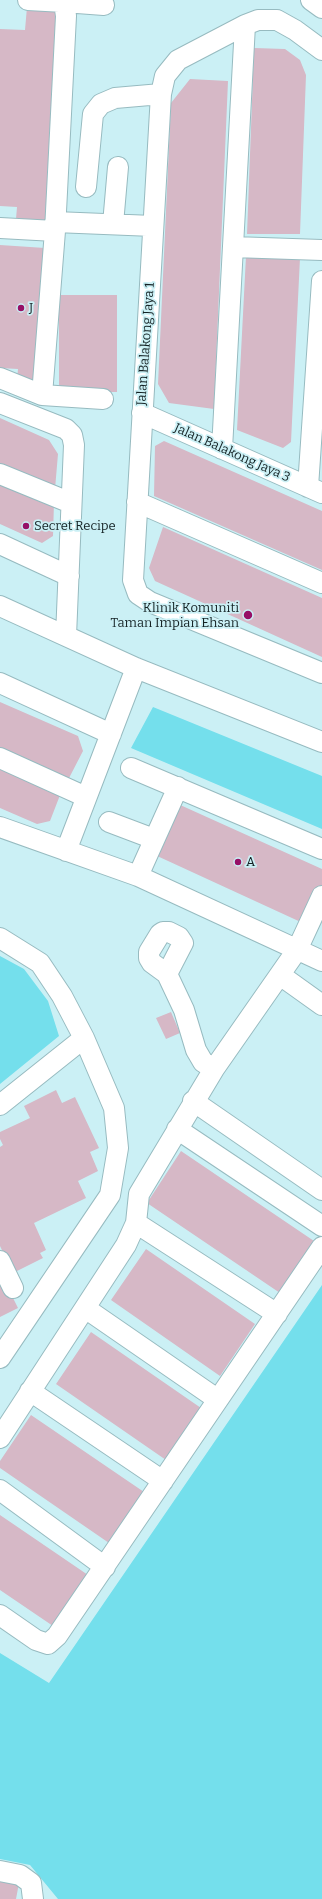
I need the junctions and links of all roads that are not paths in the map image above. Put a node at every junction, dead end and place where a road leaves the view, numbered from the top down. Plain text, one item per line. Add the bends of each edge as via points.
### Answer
1 (28, 0) edge
2 (311, 0) edge
3 (64, 2) junction
4 (104, 5) dead end
5 (322, 8) edge
6 (245, 25) junction
7 (322, 50) edge
8 (161, 94) junction
9 (118, 167) dead end
10 (86, 186) dead end
11 (113, 224) junction
12 (153, 226) junction
13 (55, 227) junction
14 (0, 228) edge
15 (233, 247) junction
16 (322, 250) edge
17 (322, 281) edge
18 (321, 316) edge
19 (0, 378) edge
20 (42, 395) junction
21 (103, 399) dead end
22 (0, 403) edge
23 (142, 413) junction
24 (222, 449) junction
25 (0, 474) edge
26 (315, 490) edge
27 (137, 502) junction
28 (71, 503) junction
29 (0, 544) edge
30 (69, 576) junction
31 (322, 583) edge
32 (0, 606) edge
33 (66, 636) junction
34 (136, 668) junction
35 (322, 672) edge
36 (0, 683) edge
37 (111, 734) junction
38 (322, 742) edge
39 (0, 758) edge
40 (131, 768) dead end
41 (178, 787) junction
42 (86, 797) junction
43 (109, 822) dead end
44 (0, 827) edge
45 (154, 838) junction
46 (322, 849) edge
47 (66, 851) junction
48 (138, 876) junction
49 (322, 896) edge
50 (0, 938) edge
51 (314, 958) edge
52 (167, 974) dead end
53 (280, 975) junction
54 (322, 1005) edge
55 (84, 1038) junction
56 (214, 1069) junction
57 (193, 1101) junction
58 (0, 1105) edge
59 (177, 1128) junction
60 (322, 1190) edge
61 (136, 1223) junction
62 (322, 1226) edge
63 (322, 1247) edge
64 (0, 1261) edge
65 (13, 1288) dead end
66 (86, 1308) junction
67 (277, 1314) junction
68 (0, 1358) edge
69 (30, 1391) junction
70 (218, 1399) junction
71 (0, 1438) edge
72 (163, 1481) junction
73 (0, 1490) edge
74 (105, 1567) junction
75 (0, 1615) edge
76 (0, 1871) edge
77 (33, 1899) edge

1 - 3 street
2 - 5 street
3 - 4 street
3 - 13 street via 66,16
6 - 7 street, Jalan Balakong Jaya 1 via 258,20 277,20
6 - 8 street, Jalan Balakong Jaya 1 via 178,60 165,76
6 - 15 street
8 - 10 street via 115,98 101,104 92,114
8 - 12 street, Jalan Balakong Jaya 1
9 - 11 street
11 - 12 street
11 - 13 street
12 - 23 street, Jalan Balakong Jaya 1
13 - 14 street
13 - 20 street
15 - 16 street
15 - 24 street
17 - 18 street
18 - 26 street
19 - 20 street
20 - 21 street
22 - 28 street via 66,430 72,436 74,446
23 - 24 street, Jalan Balakong Jaya 3
23 - 27 street, Jalan Balakong Jaya 1
24 - 26 street, Jalan Balakong Jaya 3
25 - 28 street
27 - 31 street
27 - 35 street, Jalan Balakong Jaya 1 via 133,580 138,594 150,602
28 - 30 street
29 - 30 street
30 - 33 street
32 - 33 street
33 - 34 street
34 - 37 street
34 - 38 street
36 - 37 street
37 - 42 street
39 - 42 street
40 - 41 street
41 - 45 street
41 - 46 street
42 - 47 street
43 - 45 street
44 - 47 street
45 - 48 street
47 - 48 street
48 - 51 street
49 - 51 street
50 - 55 street via 40,963 62,996
51 - 53 street
52 - 56 street via 184,1010 196,1050 203,1062
53 - 54 street
53 - 56 street
55 - 58 street
55 - 68 street via 114,1108 118,1148 110,1195
56 - 57 street
57 - 59 street
57 - 60 street
59 - 61 street via 139,1194
59 - 62 street
61 - 66 street via 126,1244
61 - 67 street
63 - 67 street
64 - 65 street
66 - 69 street
66 - 70 street
67 - 70 street
69 - 71 street
69 - 72 street
70 - 72 street
72 - 74 street
73 - 74 street
74 - 75 street via 57,1636 48,1644 36,1640
76 - 77 street via 20,1875 31,1883

